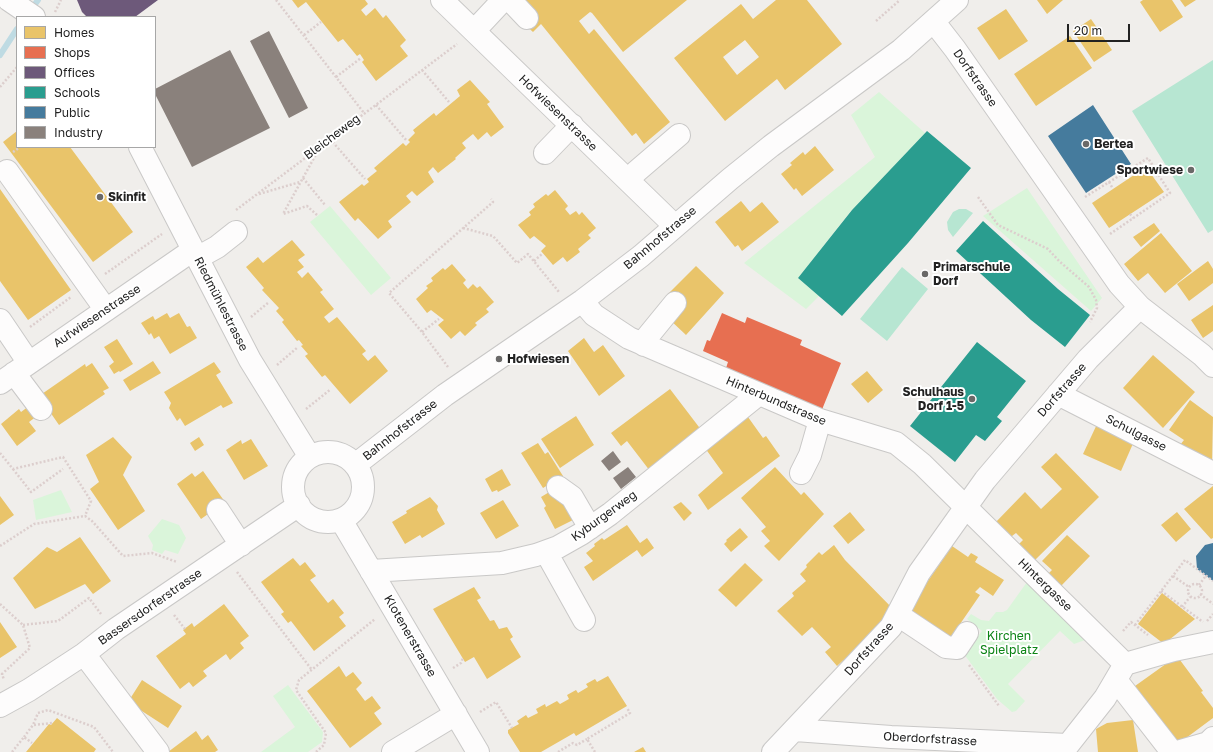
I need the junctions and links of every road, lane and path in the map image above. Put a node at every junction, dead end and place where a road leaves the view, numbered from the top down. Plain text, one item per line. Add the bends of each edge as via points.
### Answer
1 (61, 0) edge
2 (276, 0) edge
3 (442, 0) edge
4 (503, 0) edge
5 (510, 0) edge
6 (900, 0) edge
7 (957, 0) edge
8 (53, 16) edge
9 (527, 18) dead end
10 (876, 21) dead end
11 (321, 22) dead end
12 (934, 22) junction
13 (474, 31) junction
14 (304, 35) junction
15 (361, 58) dead end
16 (16, 68) edge
17 (422, 70) junction
18 (336, 77) junction
19 (0, 87) edge
20 (449, 102) dead end
21 (376, 105) junction
22 (364, 113) junction
23 (572, 126) junction
24 (679, 135) dead end
25 (330, 139) junction
26 (407, 141) dead end
27 (320, 146) junction
28 (141, 148) edge
29 (545, 153) dead end
30 (7, 171) dead end
31 (1158, 174) junction
32 (1154, 177) dead end
33 (302, 178) junction
34 (365, 179) dead end
35 (628, 180) junction
36 (300, 182) junction
37 (1109, 182) junction
38 (1113, 188) dead end
39 (256, 194) junction
40 (978, 197) dead end
41 (1084, 197) dead end
42 (491, 199) dead end
43 (325, 205) dead end
44 (1130, 214) dead end
45 (317, 215) dead end
46 (1133, 218) junction
47 (234, 222) joint
48 (675, 226) junction
49 (462, 228) junction
50 (1109, 234) dead end
51 (195, 254) junction
52 (542, 254) dead end
53 (534, 261) junction
54 (572, 298) junction
55 (269, 302) dead end
56 (675, 303) dead end
57 (1140, 307) junction
58 (106, 310) junction
59 (248, 319) dead end
60 (439, 319) dead end
61 (0, 320) edge
62 (1090, 322) dead end
63 (422, 332) junction
64 (644, 345) junction
65 (298, 348) dead end
66 (1213, 366) edge
67 (274, 368) dead end
68 (452, 372) dead end
69 (14, 373) edge
70 (331, 389) dead end
71 (759, 394) junction
72 (1058, 394) junction
73 (41, 409) dead end
74 (303, 412) dead end
75 (820, 420) junction
76 (0, 453) edge
77 (310, 457) junction
78 (355, 465) junction
79 (13, 469) junction
80 (63, 470) dead end
81 (801, 473) dead end
82 (1213, 473) edge
83 (558, 487) dead end
84 (299, 506) junction
85 (965, 506) junction
86 (218, 510) dead end
87 (85, 516) junction
88 (341, 520) junction
89 (590, 528) junction
90 (241, 545) junction
91 (0, 546) edge
92 (546, 552) junction
93 (183, 564) dead end
94 (371, 570) junction
95 (236, 571) dead end
96 (1173, 576) junction
97 (1205, 577) junction
98 (1213, 582) edge
99 (1199, 585) junction
100 (1189, 587) junction
101 (1161, 591) junction
102 (1200, 594) junction
103 (1190, 597) junction
104 (0, 604) edge
105 (1213, 604) edge
106 (1182, 607) junction
107 (171, 611) dead end
108 (102, 614) dead end
109 (1213, 614) edge
110 (379, 616) dead end
111 (898, 616) junction
112 (584, 620) dead end
113 (22, 625) junction
114 (1135, 625) dead end
115 (185, 629) dead end
116 (967, 633) dead end
117 (1213, 642) edge
118 (84, 654) junction
119 (462, 658) dead end
120 (451, 669) dead end
121 (312, 670) junction
122 (1120, 672) junction
123 (1, 673) edge
124 (974, 673) dead end
125 (3, 696) edge
126 (999, 706) dead end
127 (627, 708) dead end
128 (36, 709) dead end
129 (38, 713) junction
130 (477, 713) dead end
131 (456, 714) junction
132 (52, 723) dead end
133 (33, 725) junction
134 (512, 728) dead end
135 (794, 730) junction
136 (24, 737) junction
137 (1213, 738) edge
138 (588, 739) junction
139 (32, 743) dead end
140 (1064, 749) edge
141 (1170, 750) edge
142 (12, 752) edge
143 (113, 752) edge
144 (158, 752) edge
145 (316, 752) edge
146 (393, 752) edge
147 (478, 752) edge
148 (558, 752) edge
149 (595, 752) edge
150 (773, 752) edge

1 - 8 path
2 - 14 path
3 - 13 street, Hofwiesenstrasse
4 - 13 street
5 - 9 street
6 - 10 path
7 - 12 street, Bahnhofstrasse
11 - 14 path
12 - 48 street, Bahnhofstrasse via 894,55 771,146
12 - 57 street, Dorfstrasse via 1108,270
13 - 17 path, Bleicheweg
13 - 23 street, Hofwiesenstrasse
14 - 18 path
15 - 18 path
16 - 19 path
17 - 20 path
17 - 21 path, Bleicheweg
18 - 22 path
21 - 22 path, Bleicheweg
21 - 26 path
22 - 25 path, Bleicheweg
23 - 29 street
23 - 35 street, Hofwiesenstrasse
24 - 35 street
25 - 27 path, Bleicheweg
25 - 34 path
27 - 33 path
27 - 39 path, Bleicheweg
28 - 51 street, Riedmühlestrasse
30 - 58 street
31 - 32 path
31 - 37 path via 1148,158
31 - 46 path via 1170,194
33 - 36 path
33 - 43 path
35 - 48 street, Hofwiesenstrasse
36 - 39 path
36 - 45 path via 283,214 307,206
37 - 38 path
37 - 41 path
39 - 47 path, Bleicheweg
40 - 62 path via 998,225 1048,249 1089,287 1096,300 1096,308
42 - 49 path via 492,202
44 - 46 path
46 - 50 path
47 - 51 street, Aufwiesenstrasse via 217,247
48 - 54 street, Bahnhofstrasse via 641,256
49 - 53 path via 493,236 517,263 528,254
49 - 63 path via 389,293
51 - 58 street, Aufwiesenstrasse
51 - 77 street, Riedmühlestrasse via 250,360
52 - 53 path
53 - 54 path
54 - 64 street, Hinterbundstrasse via 629,338
54 - 78 street, Bahnhofstrasse
55 - 59 path
56 - 64 street via 648,336
57 - 66 street
57 - 72 street, Dorfstrasse via 1088,359
58 - 69 street, Aufwiesenstrasse
60 - 63 path
61 - 69 street
63 - 68 path
64 - 71 street, Hinterbundstrasse
65 - 67 path
69 - 73 street
70 - 74 path
71 - 75 street, Hinterbundstrasse
71 - 89 street, Kyburgerweg
72 - 82 street, Schulgasse
72 - 85 street, Dorfstrasse
75 - 81 street via 810,455
75 - 85 street, Hinterbundstrasse via 896,443 922,464
76 - 79 path
77 - 78 street via 330,452 348,458
77 - 84 street via 302,464 293,484
78 - 88 street via 361,474 362,496 358,506
79 - 80 path via 31,492
79 - 87 path via 63,457 91,501
83 - 89 street via 572,496
84 - 88 street via 317,520
84 - 90 street, Bassersdorferstrasse
85 - 111 street, Dorfstrasse via 919,573
85 - 122 street, Hintergasse
86 - 90 street
87 - 91 path via 34,524
87 - 93 path via 124,556 152,553
88 - 94 street, Klotenerstrasse
89 - 92 street, Kyburgerweg
90 - 118 street, Bassersdorferstrasse via 116,629
92 - 94 street, Kyburgerweg via 514,561 486,565
92 - 112 street
94 - 131 street, Klotenerstrasse
95 - 121 path
96 - 97 path via 1185,560
96 - 100 path
96 - 101 path
97 - 98 path
97 - 99 path
99 - 100 path
99 - 102 path
100 - 103 path
101 - 106 path
101 - 114 path
102 - 103 path via 1196,598
102 - 105 path
103 - 106 path
104 - 113 path
106 - 109 path via 1206,624
107 - 115 path
108 - 113 path via 89,598 58,621
110 - 121 path
111 - 116 street via 946,647 958,648
111 - 135 street, Dorfstrasse via 891,627
113 - 123 path via 30,648
117 - 122 street via 1174,650
118 - 125 street, Bassersdorferstrasse via 29,690
118 - 144 street
119 - 120 path via 461,663
121 - 145 path via 299,680 296,690 326,733 324,745
122 - 140 street, Oberdorfstrasse via 1095,711
122 - 141 street, Hintergasse
123 - 125 path
124 - 126 path
127 - 138 path via 630,712
128 - 129 path
129 - 133 path
129 - 143 path via 48,710 94,727
130 - 134 path via 496,702
131 - 146 street
131 - 147 street, Klotenerstrasse
132 - 133 path
133 - 136 path
135 - 140 street, Oberdorfstrasse
135 - 150 street, Dorfstrasse
136 - 139 path
136 - 142 path
137 - 141 street via 1208,743
138 - 148 path via 577,745 573,743
138 - 149 path

